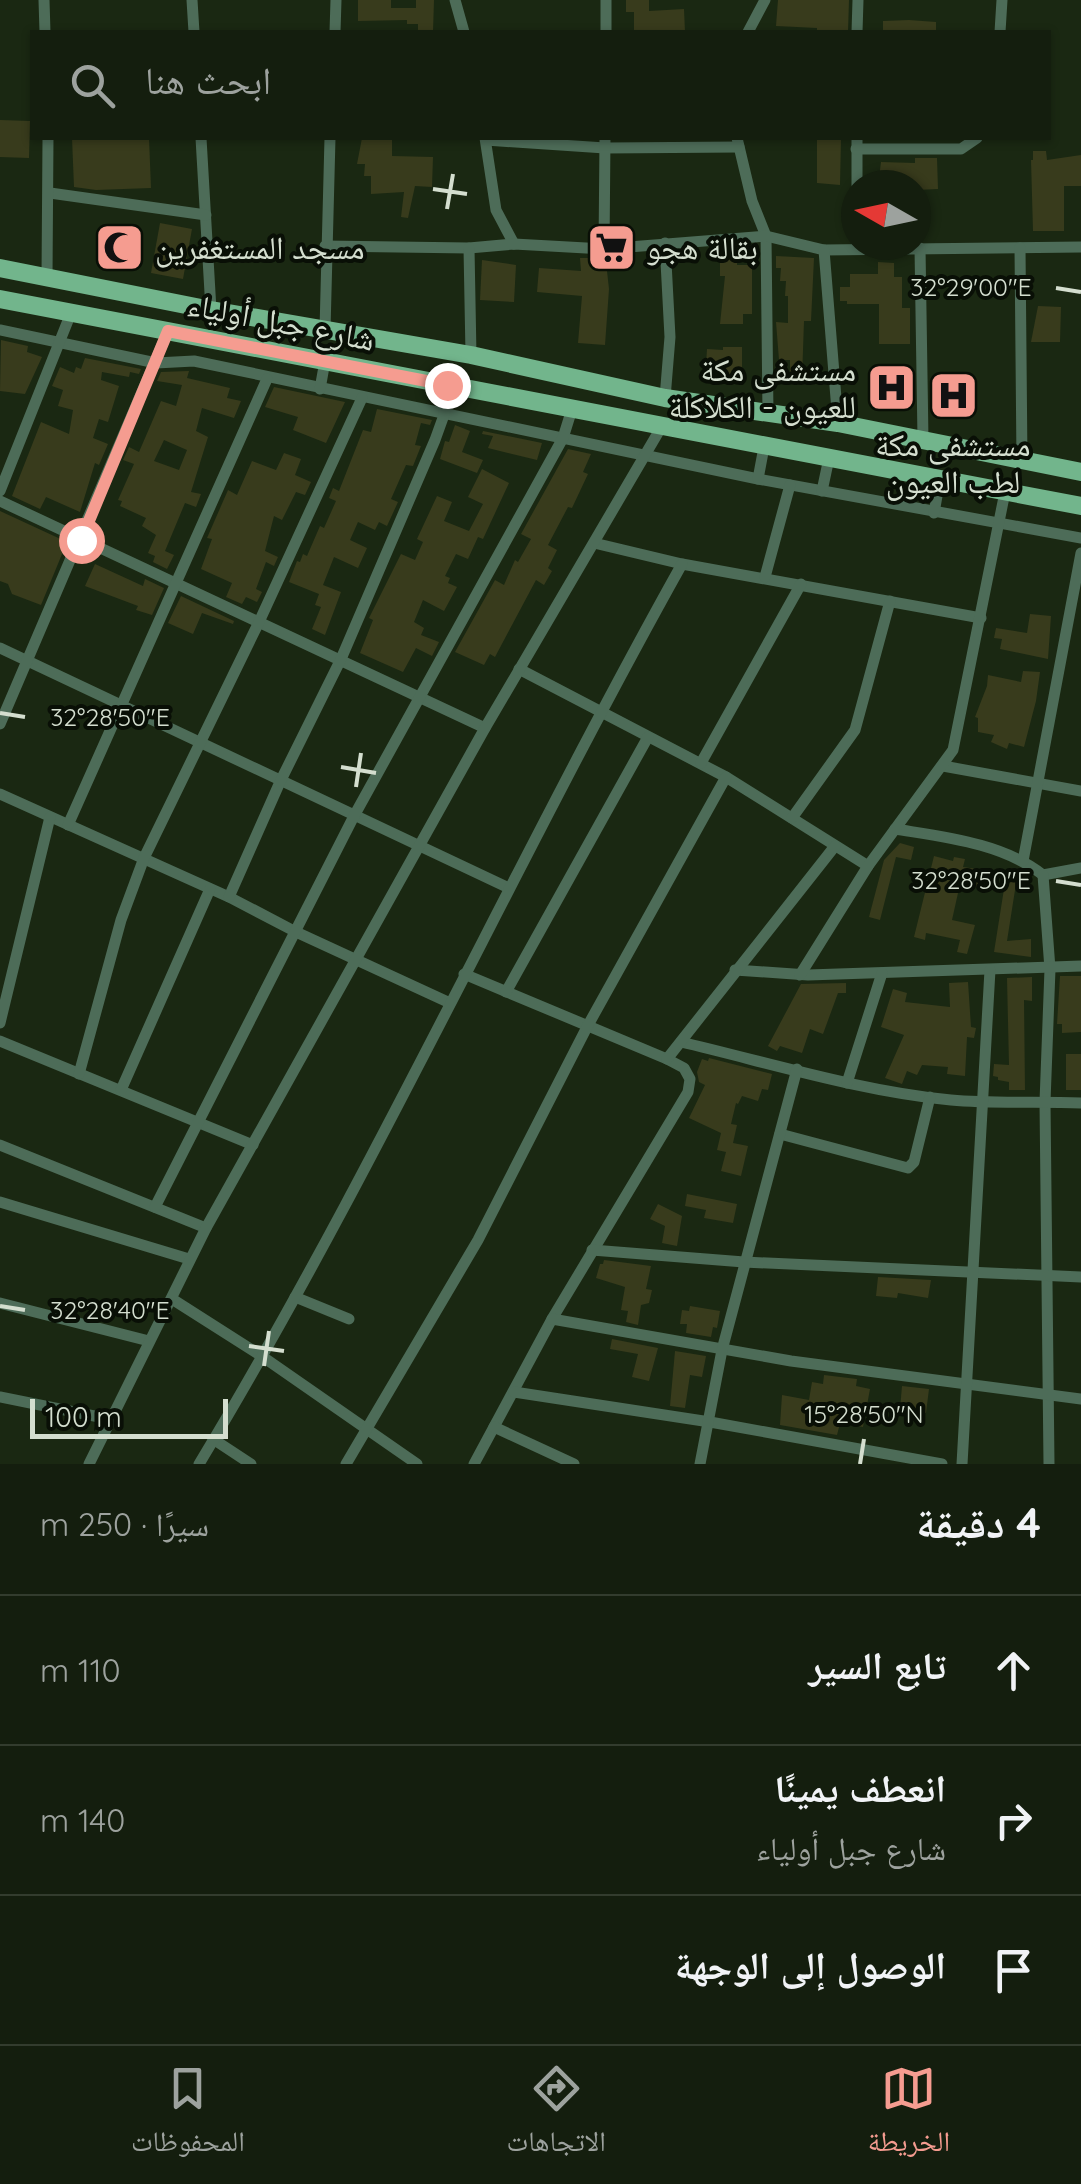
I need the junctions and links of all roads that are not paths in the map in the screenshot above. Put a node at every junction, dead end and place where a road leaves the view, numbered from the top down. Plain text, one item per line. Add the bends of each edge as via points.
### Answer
1 (44, 0) edge
2 (192, 0) edge
3 (336, 0) edge
4 (455, 0) edge
5 (606, 0) edge
6 (765, 0) edge
7 (858, 0) edge
8 (1002, 0) edge
9 (45, 30) edge
10 (194, 30) edge
11 (334, 30) edge
12 (463, 30) edge
13 (606, 30) edge
14 (749, 30) edge
15 (857, 30) edge
16 (1000, 30) edge
17 (48, 140) edge
18 (201, 140) edge
19 (330, 140) edge
20 (485, 140) edge
21 (515, 140) edge
22 (973, 140) edge
23 (738, 142) edge
24 (605, 143) edge
25 (856, 143) edge
26 (857, 170) edge
27 (50, 193) junction
28 (206, 214) junction
29 (766, 236) junction
30 (665, 243) junction
31 (514, 244) junction
32 (325, 246) junction
33 (470, 248) junction
34 (841, 248) edge
35 (931, 248) edge
36 (1020, 248) junction
37 (1081, 248) edge
38 (604, 249) junction
39 (824, 250) junction
40 (920, 260) edge
41 (0, 268) edge
42 (47, 276) junction
43 (0, 299) edge
44 (211, 310) junction
45 (72, 314) junction
46 (0, 330) edge
47 (325, 330) junction
48 (168, 331) junction
49 (59, 344) junction
50 (471, 355) junction
51 (324, 361) junction
52 (156, 363) junction
53 (267, 379) junction
54 (447, 385) junction
55 (320, 389) junction
56 (362, 398) junction
57 (665, 398) junction
58 (572, 410) junction
59 (444, 414) junction
60 (768, 414) junction
61 (838, 423) junction
62 (662, 426) junction
63 (564, 438) junction
64 (923, 440) junction
65 (764, 447) junction
66 (646, 456) junction
67 (829, 458) junction
68 (1022, 462) junction
69 (1081, 472) edge
70 (758, 479) junction
71 (940, 479) junction
72 (790, 485) junction
73 (0, 491) edge
74 (822, 491) junction
75 (1006, 492) junction
76 (0, 501) edge
77 (1081, 506) edge
78 (934, 513) junction
79 (1000, 524) junction
80 (1081, 538) edge
81 (81, 540) junction
82 (594, 543) junction
83 (1081, 553) edge
84 (682, 564) junction
85 (765, 578) junction
86 (176, 583) junction
87 (801, 584) junction
88 (890, 600) junction
89 (982, 618) junction
90 (259, 622) junction
91 (0, 648) edge
92 (341, 660) junction
93 (27, 661) junction
94 (520, 669) junction
95 (422, 698) junction
96 (122, 707) junction
97 (600, 712) junction
98 (0, 724) edge
99 (485, 728) junction
100 (648, 737) junction
101 (202, 743) junction
102 (700, 764) junction
103 (943, 766) junction
104 (726, 778) junction
105 (280, 782) junction
106 (1039, 784) junction
107 (1081, 791) edge
108 (0, 794) edge
109 (354, 816) junction
110 (50, 817) junction
111 (792, 818) junction
112 (68, 825) junction
113 (895, 828) junction
114 (418, 846) junction
115 (835, 846) junction
116 (144, 858) junction
117 (1023, 861) junction
118 (868, 866) junction
119 (1081, 868) edge
120 (1043, 874) junction
121 (509, 888) junction
122 (210, 889) junction
123 (229, 897) junction
124 (296, 932) junction
125 (356, 960) junction
126 (1081, 966) edge
127 (1050, 969) junction
128 (735, 970) junction
129 (990, 970) junction
130 (882, 973) junction
131 (464, 974) junction
132 (800, 974) junction
133 (506, 992) junction
134 (450, 1003) junction
135 (0, 1022) edge
136 (587, 1027) junction
137 (0, 1041) edge
138 (681, 1042) junction
139 (667, 1059) junction
140 (797, 1069) junction
141 (79, 1074) junction
142 (848, 1083) junction
143 (121, 1090) junction
144 (930, 1097) junction
145 (983, 1102) junction
146 (1045, 1102) junction
147 (1081, 1103) edge
148 (201, 1122) junction
149 (780, 1134) junction
150 (0, 1145) edge
151 (252, 1145) junction
152 (0, 1202) edge
153 (155, 1208) junction
154 (206, 1228) junction
155 (592, 1250) junction
156 (189, 1259) junction
157 (744, 1262) junction
158 (974, 1273) junction
159 (1047, 1276) junction
160 (1081, 1277) edge
161 (295, 1297) junction
162 (172, 1298) junction
163 (0, 1303) edge
164 (349, 1319) dead end
165 (552, 1319) junction
166 (150, 1341) junction
167 (722, 1350) junction
168 (264, 1357) junction
169 (968, 1386) junction
170 (514, 1392) junction
171 (1049, 1394) junction
172 (0, 1396) edge
173 (1081, 1399) edge
174 (109, 1419) junction
175 (710, 1422) junction
176 (368, 1428) junction
177 (494, 1428) junction
178 (214, 1439) junction
179 (89, 1464) edge
180 (198, 1464) edge
181 (251, 1464) edge
182 (346, 1464) edge
183 (418, 1464) edge
184 (474, 1464) edge
185 (574, 1464) edge
186 (700, 1464) edge
187 (942, 1464) edge
188 (962, 1464) edge
189 (1048, 1464) edge

1 - 9 street
2 - 10 street
3 - 11 street
4 - 12 street
5 - 13 street
6 - 14 street
7 - 15 street
8 - 16 street
17 - 27 street
18 - 28 street
19 - 32 street
20 - 31 street via 496,210
21 - 24 street
22 - 25 street via 961,148
23 - 24 street
23 - 29 street
24 - 38 street
25 - 26 street
27 - 28 street
27 - 42 street
28 - 44 street
29 - 30 street
29 - 39 street
29 - 60 street
30 - 38 street
30 - 57 street
31 - 33 street
31 - 38 street
32 - 33 street
32 - 47 street
33 - 50 street
34 - 39 street
35 - 36 street
36 - 37 street
36 - 68 street
39 - 61 street
40 - 64 street
41 - 42 main road, شارع جبل أولياء
42 - 44 main road, شارع جبل أولياء
43 - 45 main road, شارع جبل أولياء
44 - 47 main road, شارع جبل أولياء
45 - 48 main road, شارع جبل أولياء
45 - 49 street
46 - 49 street
47 - 50 main road, شارع جبل أولياء
48 - 51 main road, شارع جبل أولياء
48 - 52 street
49 - 52 street
49 - 73 street
50 - 57 main road, شارع جبل أولياء
51 - 54 main road, شارع جبل أولياء
51 - 55 street
52 - 53 street via 184,360
52 - 81 street
53 - 55 street
53 - 86 street
54 - 58 main road, شارع جبل أولياء
54 - 59 street
55 - 56 street
56 - 59 street
56 - 90 street
57 - 60 main road, شارع جبل أولياء
58 - 62 main road, شارع جبل أولياء
58 - 63 street
59 - 63 street
59 - 92 street
60 - 61 main road, شارع جبل أولياء
61 - 64 main road, شارع جبل أولياء
62 - 65 main road, شارع جبل أولياء
62 - 66 street
63 - 66 street
63 - 95 street
64 - 68 main road, شارع جبل أولياء
65 - 67 main road, شارع جبل أولياء
65 - 70 street
66 - 70 street
66 - 82 street
67 - 71 main road, شارع جبل أولياء
67 - 74 street
68 - 69 main road, شارع جبل أولياء
70 - 72 street
71 - 75 main road, شارع جبل أولياء
71 - 78 street
72 - 74 street
72 - 85 street
74 - 78 street
75 - 77 main road, شارع جبل أولياء
75 - 79 street
76 - 81 street
78 - 79 street
79 - 80 street
79 - 89 street
81 - 86 street
81 - 93 street
82 - 84 street
82 - 94 street
83 - 106 street
84 - 85 street
84 - 97 street
85 - 87 street
86 - 90 street
86 - 96 street
87 - 88 street
87 - 102 street
88 - 89 street
88 - 111 street via 855,730
89 - 103 street via 958,736
90 - 92 street
90 - 101 street
91 - 93 street
92 - 95 street
92 - 105 street
93 - 96 street
93 - 98 street
94 - 97 street
94 - 99 street
95 - 99 street
95 - 109 street
96 - 101 street
96 - 112 street
97 - 100 street
97 - 121 street
99 - 114 street
100 - 102 street
100 - 133 street
101 - 105 street
101 - 116 street
102 - 104 street
103 - 106 street
103 - 113 street
104 - 111 street
104 - 136 street
105 - 109 street
105 - 123 street
106 - 107 street
106 - 117 street
108 - 110 street
109 - 114 street
109 - 124 street
110 - 112 street
110 - 135 street
111 - 115 street
112 - 116 street
113 - 117 street
113 - 118 street
114 - 121 street
114 - 125 street
115 - 118 street
115 - 128 street
116 - 122 street
116 - 141 street via 120,920
117 - 120 street
118 - 132 street
119 - 120 street
120 - 127 street
121 - 131 street
122 - 123 street
122 - 143 street
123 - 124 street
124 - 125 street
124 - 148 street
125 - 134 street
125 - 151 street
126 - 127 street
127 - 129 street
127 - 146 street
128 - 132 street
128 - 138 street
129 - 130 street
129 - 145 street
130 - 132 street
130 - 142 street
131 - 133 street
131 - 134 street
133 - 136 street
134 - 161 street
136 - 139 street
136 - 176 street via 478,1240
137 - 141 street
138 - 139 street
138 - 140 street
139 - 155 street via 684,1068 688,1092
140 - 142 street
140 - 149 street
141 - 143 street
142 - 144 street
143 - 148 street
144 - 145 street
144 - 149 street via 908,1168
145 - 146 street
145 - 158 street
146 - 147 street
146 - 159 street
148 - 151 street
148 - 153 street
149 - 157 street
150 - 153 street
151 - 154 street
152 - 156 street
153 - 154 street
154 - 156 street
155 - 157 street
155 - 165 street
156 - 162 street
157 - 158 street
157 - 167 street
158 - 159 street
158 - 169 street
159 - 160 street
159 - 171 street
161 - 164 street
161 - 168 street
162 - 166 street
162 - 168 street
163 - 166 street
165 - 167 street
165 - 170 street
166 - 174 street
167 - 169 street
167 - 175 street
168 - 176 street
168 - 178 street
169 - 171 street
169 - 188 street
170 - 175 street
170 - 177 street
171 - 173 street
171 - 189 street
172 - 174 street
174 - 179 street
175 - 186 street
175 - 187 street
176 - 182 street
176 - 183 street
177 - 184 street
177 - 185 street
178 - 180 street
178 - 181 street

